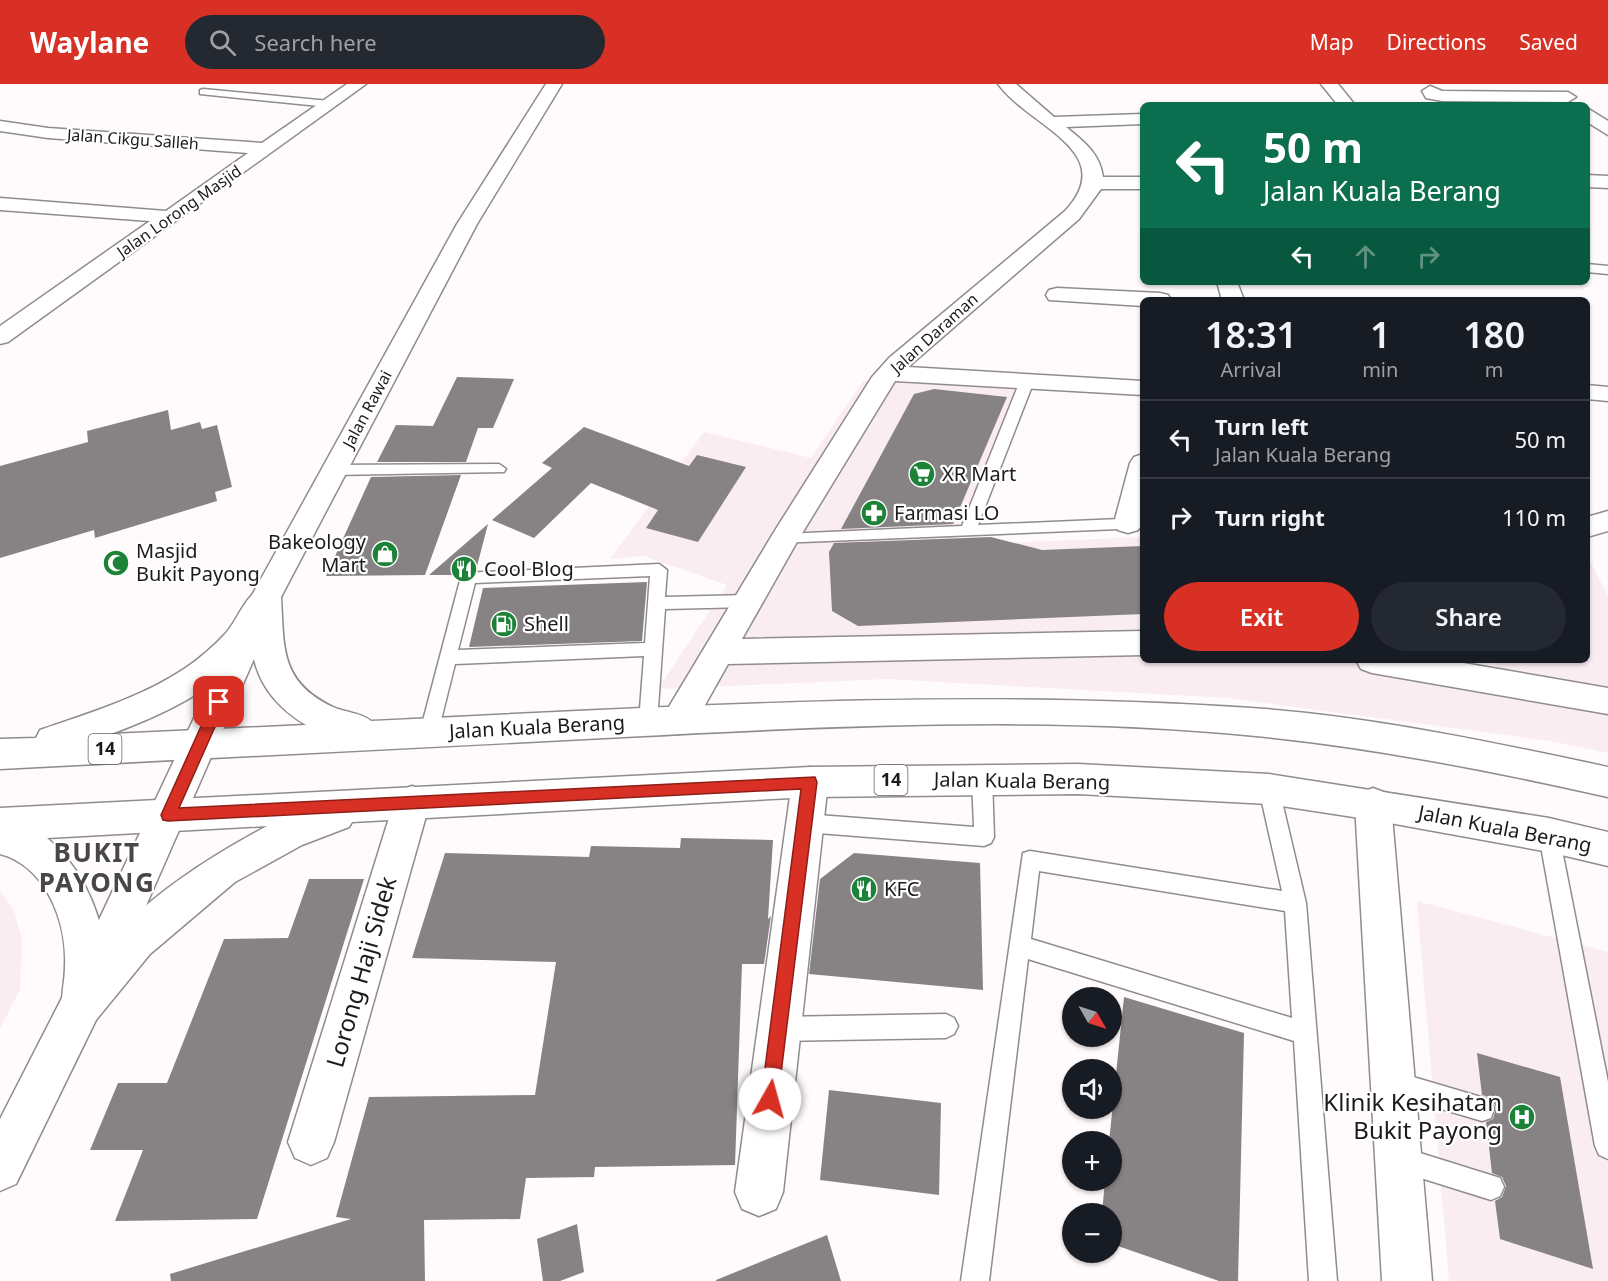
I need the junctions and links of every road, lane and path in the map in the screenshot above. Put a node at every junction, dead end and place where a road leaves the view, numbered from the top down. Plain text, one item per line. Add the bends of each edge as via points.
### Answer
1 (358, 84) edge
2 (554, 84) edge
3 (1329, 84) edge
4 (1013, 85) edge
5 (203, 92) dead end
6 (1565, 94) edge
7 (1344, 102) edge
8 (330, 104) junction
9 (1590, 115) edge
10 (1140, 119) edge
11 (1048, 122) junction
12 (0, 126) edge
13 (1608, 130) edge
14 (266, 149) junction
15 (1590, 181) edge
16 (1608, 182) edge
17 (1095, 183) junction
18 (1140, 183) edge
19 (0, 204) edge
20 (170, 217) junction
21 (1590, 268) edge
22 (1608, 270) edge
23 (1057, 295) dead end
24 (1140, 299) edge
25 (0, 337) edge
26 (889, 373) junction
27 (1027, 381) junction
28 (1140, 388) edge
29 (1590, 392) edge
30 (1608, 394) edge
31 (499, 469) dead end
32 (333, 470) junction
33 (1140, 486) edge
34 (1608, 521) edge
35 (1135, 523) edge
36 (1590, 526) edge
37 (968, 531) junction
38 (784, 539) junction
39 (266, 597) junction
40 (748, 601) junction
41 (657, 603) junction
42 (1140, 642) edge
43 (654, 649) junction
44 (719, 652) junction
45 (448, 657) junction
46 (1389, 663) edge
47 (1608, 701) edge
48 (664, 721) junction
49 (429, 732) junction
50 (390, 734) junction
51 (200, 744) junction
52 (6, 754) edge
53 (982, 778) junction
54 (810, 782) junction
55 (1608, 782) edge
56 (1269, 789) junction
57 (412, 802) junction
58 (371, 804) junction
59 (1373, 804) junction
60 (168, 815) junction
61 (805, 823) junction
62 (0, 824) edge
63 (1549, 835) junction
64 (0, 837) edge
65 (1608, 849) edge
66 (1295, 903) junction
67 (1019, 946) junction
68 (81, 1005) junction
69 (946, 1026) dead end
70 (779, 1029) junction
71 (1304, 1033) junction
72 (1393, 1083) junction
73 (1482, 1109) dead end
74 (311, 1142) dead end
75 (1608, 1146) edge
76 (1398, 1159) junction
77 (0, 1168) edge
78 (1491, 1187) dead end
79 (759, 1192) dead end
80 (1412, 1279) edge
81 (975, 1281) edge
82 (1323, 1281) edge

1 - 8 main road, Jalan Lorong Masjid
2 - 32 main road, Jalan Rawai via 467,224
3 - 7 main road
4 - 11 main road
5 - 8 lane
6 - 6 main road via 1442,96 1429,92 1434,89
8 - 14 main road, Jalan Lorong Masjid
9 - 13 main road
10 - 11 main road
11 - 17 main road via 1085,152 1093,166
12 - 14 main road, Jalan Cikgu Salleh
14 - 20 main road, Jalan Lorong Masjid
15 - 16 main road
17 - 18 main road
17 - 26 main road, Jalan Daraman via 1072,216
19 - 20 main road
20 - 25 main road, Jalan Lorong Masjid
21 - 22 lane
23 - 24 main road
26 - 27 main road
26 - 38 main road, Jalan Daraman
27 - 28 main road
27 - 37 lane
29 - 30 main road
31 - 32 lane
32 - 39 main road, Jalan Rawai
33 - 35 main road
34 - 36 main road
35 - 37 lane
37 - 38 lane
38 - 40 main road, Jalan Daraman
39 - 50 main road via 271,658 281,685 308,710 337,726
39 - 51 main road, Jalan Rawai
39 - 52 main road via 235,644 170,693 117,719
40 - 41 lane
40 - 44 main road, Jalan Daraman
41 - 43 lane
41 - 45 lane via 659,570 468,577
42 - 44 main road
43 - 45 lane
43 - 48 lane
44 - 48 main road, Jalan Daraman
45 - 49 lane
46 - 47 main road
48 - 49 main road, Jalan Kuala Berang / 14
48 - 55 main road, Jalan Kuala Berang / 14 via 985,711 1254,722 1371,737
49 - 50 main road, Jalan Kuala Berang / 14
50 - 51 main road, Jalan Kuala Berang / 14
51 - 52 main road, Jalan Kuala Berang / 14
51 - 60 main road, Jalan Rawai
53 - 54 main road, Jalan Kuala Berang / 14
53 - 56 main road, Jalan Kuala Berang / 14
53 - 61 lane via 984,837
54 - 57 main road, Jalan Kuala Berang / 14
54 - 61 main road
56 - 59 main road, Jalan Kuala Berang / 14
56 - 66 lane
57 - 58 main road, Jalan Kuala Berang / 14
57 - 74 main road, Lorong Haji Sidek
58 - 60 main road, Jalan Kuala Berang / 14
58 - 68 main road via 290,833 221,870 136,940
59 - 63 main road, Jalan Kuala Berang / 14
59 - 72 main road
60 - 62 main road, Jalan Kuala Berang / 14
60 - 68 main road, Jalan Rawai
61 - 70 main road
63 - 65 main road, Jalan Kuala Berang / 14
63 - 75 lane
64 - 68 main road via 32,848 53,867 68,894 81,926 86,962
66 - 67 lane via 1030,860
66 - 71 lane
67 - 71 lane
67 - 81 lane
68 - 77 main road
69 - 70 lane
70 - 79 main road
71 - 82 lane
72 - 73 lane
72 - 76 main road
76 - 78 lane
76 - 80 main road

